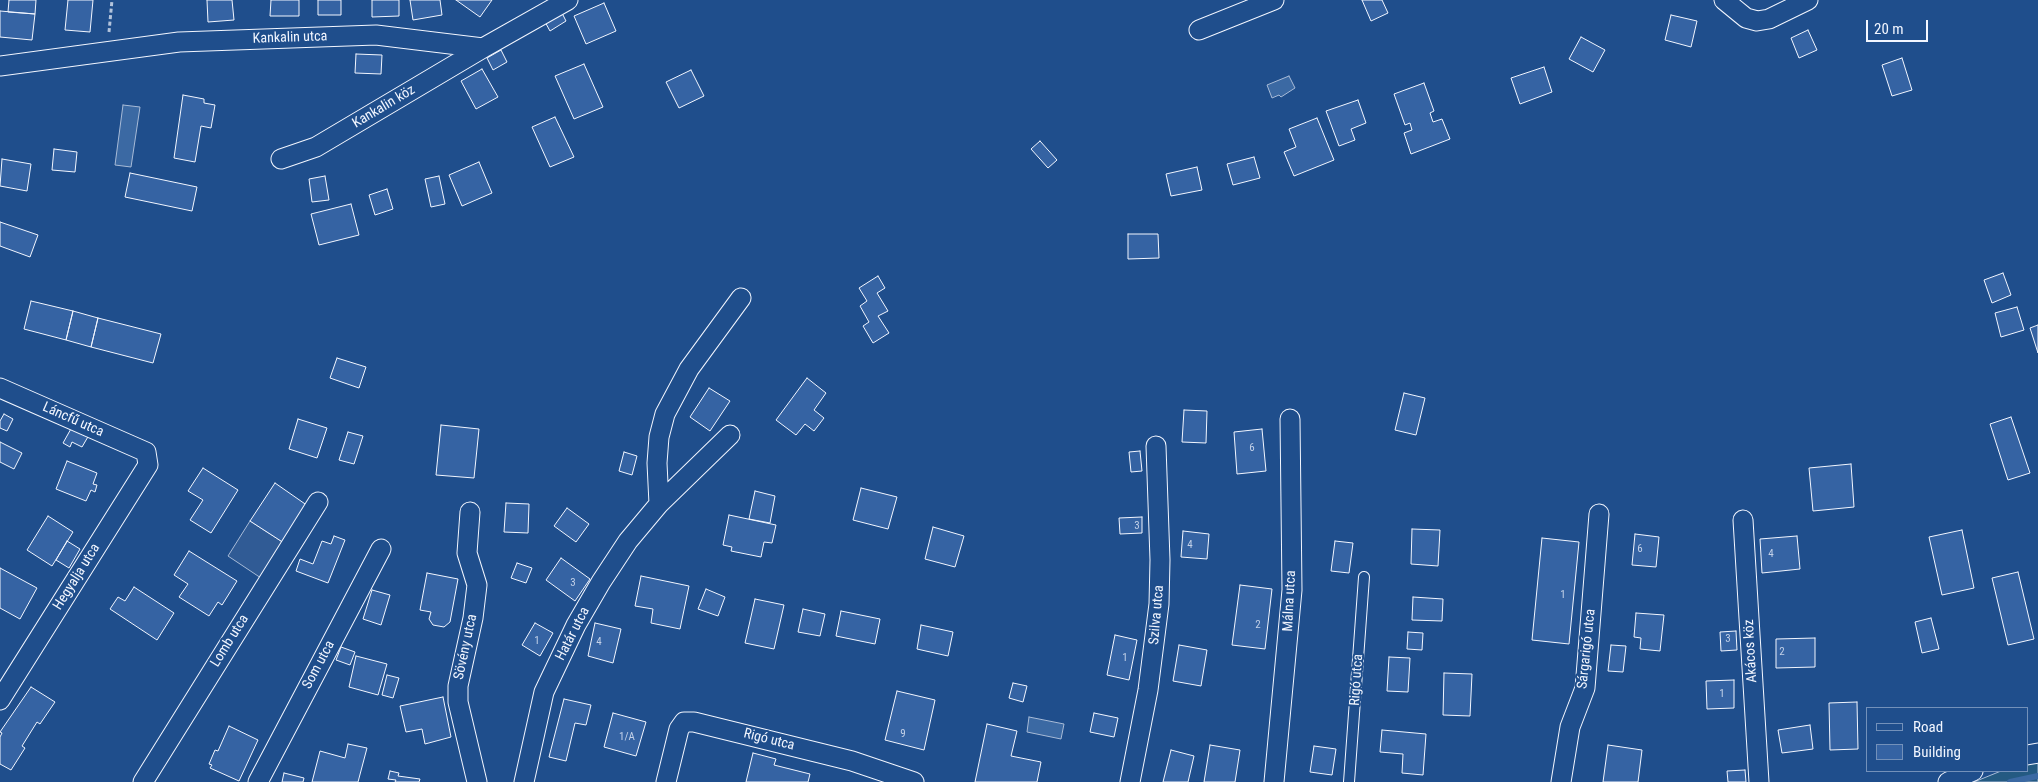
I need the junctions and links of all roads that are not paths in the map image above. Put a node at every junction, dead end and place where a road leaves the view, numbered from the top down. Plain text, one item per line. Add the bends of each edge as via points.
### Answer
1 (568, 0) edge
2 (1274, 0) edge
3 (1724, 0) edge
4 (1808, 0) edge
5 (1199, 30) dead end
6 (483, 48) junction
7 (0, 66) edge
8 (282, 159) dead end
9 (741, 298) dead end
10 (0, 388) edge
11 (1290, 419) dead end
12 (730, 435) dead end
13 (1156, 446) dead end
14 (146, 452) joint
15 (318, 502) dead end
16 (659, 504) junction
17 (470, 512) dead end
18 (1599, 514) dead end
19 (1743, 520) dead end
20 (381, 549) dead end
21 (1364, 577) dead end
22 (0, 700) edge
23 (1971, 772) edge
24 (143, 782) edge
25 (258, 782) edge
26 (477, 782) edge
27 (524, 782) edge
28 (666, 782) edge
29 (914, 782) edge
30 (1130, 782) edge
31 (1274, 782) edge
32 (1349, 782) edge
33 (1561, 782) edge
34 (1759, 782) edge
35 (1948, 782) edge

1 - 6 street
2 - 5 street
3 - 4 street via 1746,18 1757,21 1769,19
6 - 7 street, Kankalin utca via 376,34 179,42
6 - 8 street, Kankalin köz via 316,147
9 - 16 street via 689,369 665,414 657,463
10 - 14 street, Láncfű utca
11 - 31 street, Málna utca via 1292,590
12 - 16 street, Határ utca
13 - 30 street, Szilva utca via 1159,604 1148,690
14 - 22 street, Hegyalja utca via 148,465
15 - 24 street, Lomb utca
16 - 27 street, Határ utca via 628,541 601,582 560,658 544,692
17 - 26 street, Sövény utca via 467,553 477,585 458,686 458,702
18 - 33 street, Sárgarigó utca via 1585,688 1570,727
19 - 34 street, Akácos köz
20 - 25 street, Som utca
21 - 32 lane, Rigó utca
23 - 35 street
28 - 29 street, Rigó utca via 679,729 684,722 852,761

